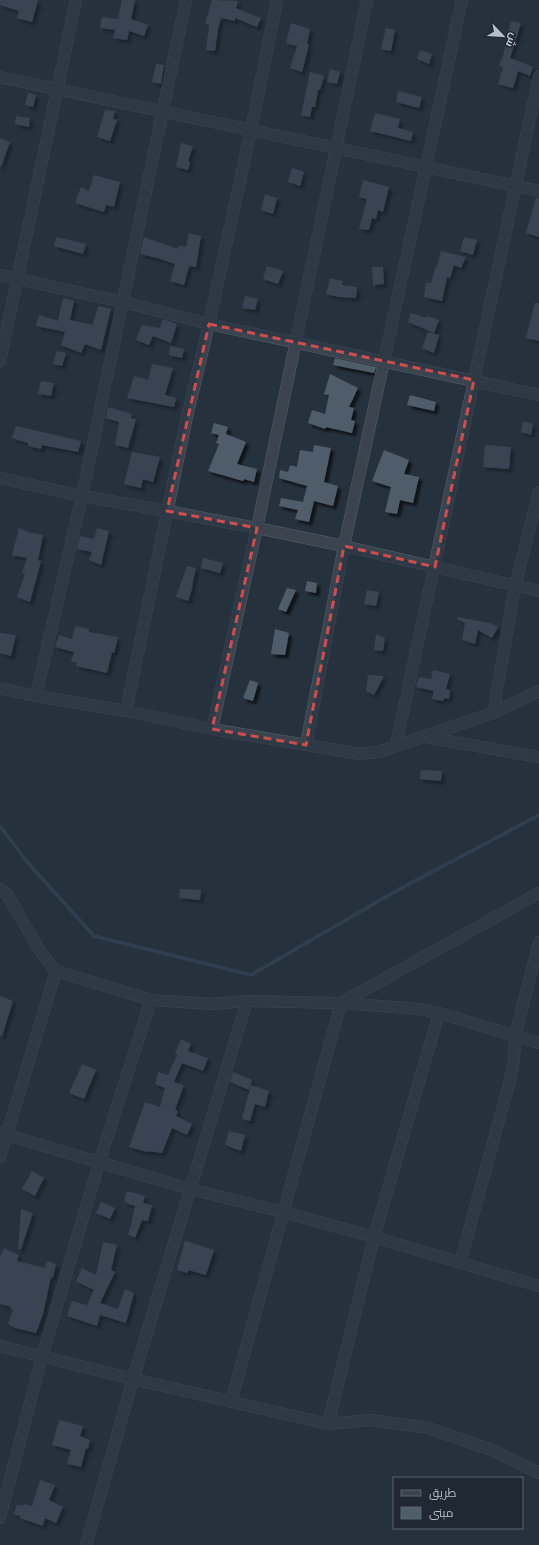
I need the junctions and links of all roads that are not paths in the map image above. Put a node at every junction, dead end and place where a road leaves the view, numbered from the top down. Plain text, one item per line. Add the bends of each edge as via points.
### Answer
1 (76, 0) edge
2 (186, 0) edge
3 (277, 0) edge
4 (367, 0) edge
5 (462, 0) edge
6 (0, 76) edge
7 (539, 76) edge
8 (58, 88) junction
9 (162, 110) junction
10 (251, 130) junction
11 (336, 148) junction
12 (426, 167) junction
13 (515, 186) junction
14 (539, 191) edge
15 (0, 275) edge
16 (18, 278) junction
17 (123, 302) junction
18 (209, 324) junction
19 (295, 343) junction
20 (0, 361) edge
21 (384, 362) junction
22 (474, 380) junction
23 (539, 395) edge
24 (0, 478) edge
25 (539, 492) edge
26 (82, 496) junction
27 (167, 511) junction
28 (257, 528) junction
29 (344, 546) junction
30 (435, 567) junction
31 (515, 586) junction
32 (539, 591) edge
33 (0, 688) edge
34 (539, 691) edge
35 (36, 696) junction
36 (126, 711) junction
37 (493, 714) junction
38 (212, 729) junction
39 (423, 736) junction
40 (306, 745) junction
41 (396, 745) junction
42 (539, 757) edge
43 (0, 888) edge
44 (539, 893) edge
45 (539, 942) edge
46 (56, 971) junction
47 (152, 1000) junction
48 (246, 1001) junction
49 (341, 1003) junction
50 (439, 1013) junction
51 (515, 1036) junction
52 (539, 1043) edge
53 (3, 1134) edge
54 (0, 1157) edge
55 (99, 1163) junction
56 (190, 1189) junction
57 (283, 1212) junction
58 (374, 1237) junction
59 (460, 1263) junction
60 (539, 1286) edge
61 (0, 1346) edge
62 (42, 1357) junction
63 (133, 1379) junction
64 (231, 1402) junction
65 (328, 1424) junction
66 (539, 1473) edge
67 (0, 1518) edge
68 (86, 1545) edge

1 - 8 street
2 - 9 street
3 - 10 street
4 - 11 street
5 - 12 street
6 - 8 street
7 - 13 street
8 - 9 street
8 - 16 street
9 - 10 street
9 - 17 street
10 - 11 street
10 - 18 street
11 - 12 street
11 - 19 street
12 - 13 street
12 - 21 street
13 - 14 street
13 - 22 street
15 - 16 street
16 - 17 street
16 - 20 street
17 - 18 street
17 - 26 street
18 - 19 street
18 - 27 street
19 - 21 street
19 - 28 street
21 - 22 street
21 - 29 street
22 - 23 street
22 - 30 street
24 - 26 street
25 - 31 street
26 - 27 street
26 - 35 street
27 - 28 street
27 - 36 street
28 - 29 street
28 - 38 street
29 - 30 street
29 - 40 street
30 - 31 street
30 - 41 street
31 - 32 street
31 - 37 street
33 - 35 street
34 - 37 street
35 - 36 street
36 - 38 street
37 - 39 street
38 - 40 street
39 - 41 street
39 - 42 street
40 - 41 street via 360,754 378,752
43 - 46 street via 40,951
44 - 49 street
45 - 51 street
46 - 47 street
46 - 53 street
47 - 48 street via 212,1004
47 - 55 street
48 - 49 street
48 - 56 street
49 - 50 street via 420,1009
49 - 57 street
50 - 51 street
50 - 58 street
51 - 52 street
51 - 59 street via 509,1084
53 - 54 street
53 - 55 street
55 - 56 street
55 - 62 street
56 - 57 street
56 - 63 street
57 - 58 street
57 - 64 street
58 - 59 street
58 - 65 street
59 - 60 street
61 - 62 street
62 - 63 street
62 - 67 street
63 - 64 street
63 - 68 street
64 - 65 street
65 - 66 street via 370,1420 428,1428 492,1450

